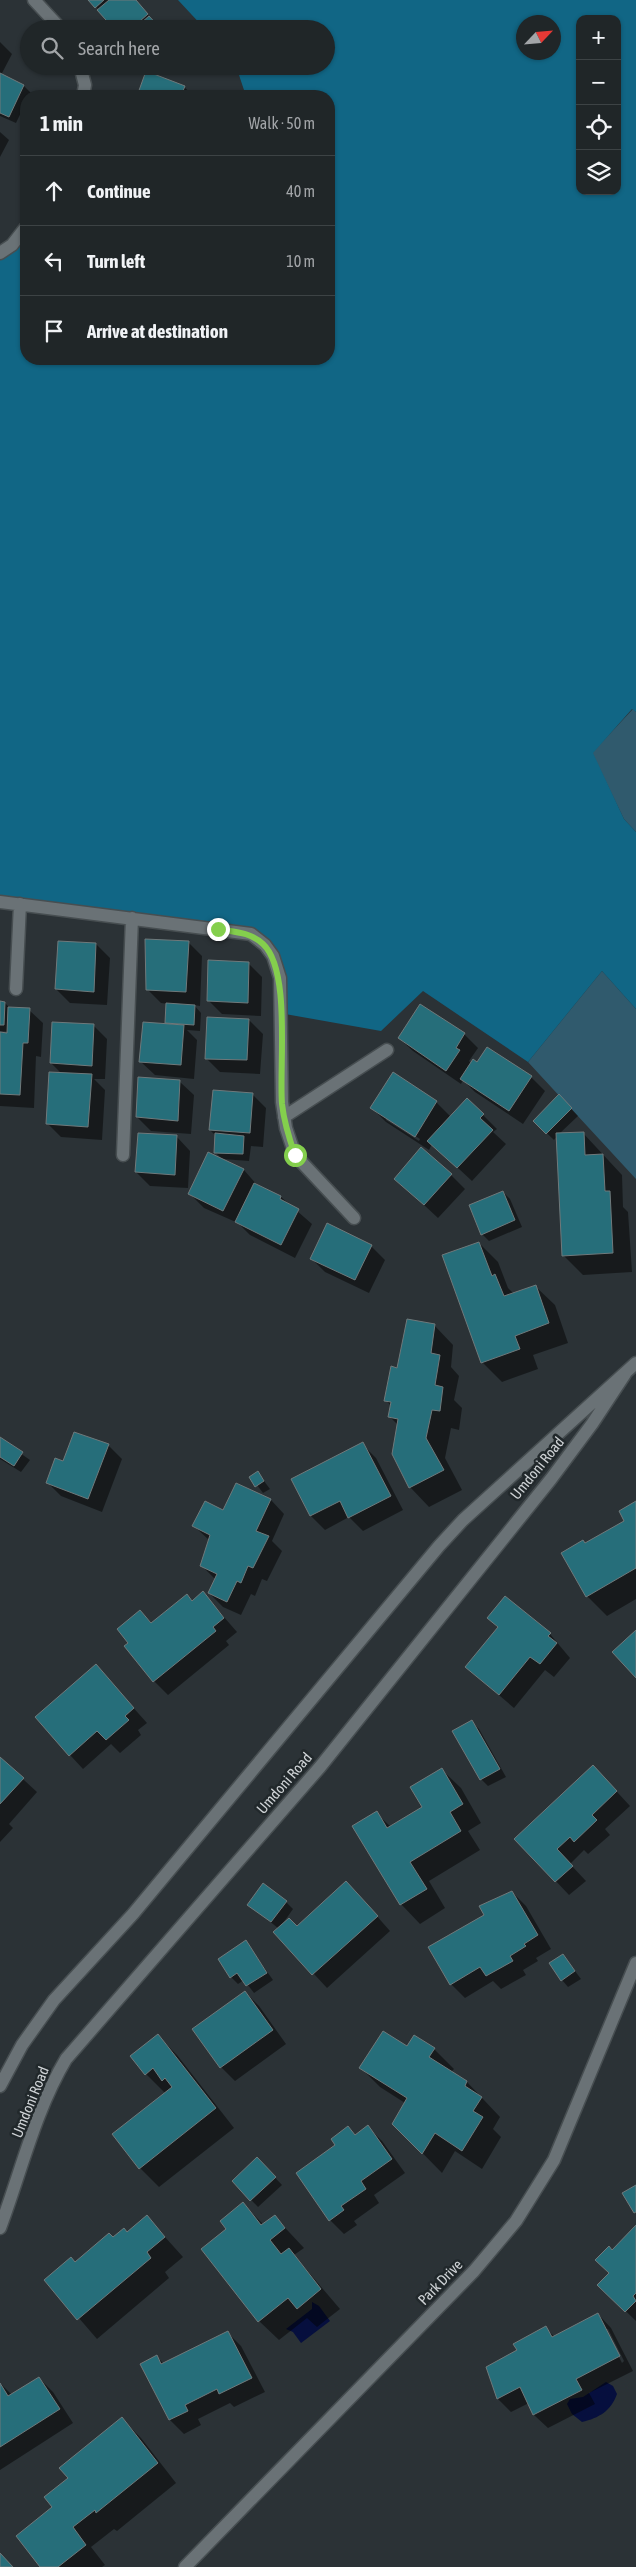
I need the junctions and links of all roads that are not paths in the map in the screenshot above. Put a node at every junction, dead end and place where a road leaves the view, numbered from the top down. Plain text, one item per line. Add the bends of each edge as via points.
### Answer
1 (34, 0) edge
2 (53, 20) edge
3 (82, 75) edge
4 (84, 90) edge
5 (20, 235) edge
6 (0, 253) edge
7 (0, 902) edge
8 (20, 904) junction
9 (132, 918) junction
10 (16, 989) dead end
11 (388, 1050) dead end
12 (284, 1117) junction
13 (123, 1155) dead end
14 (354, 1218) dead end
15 (636, 1363) edge
16 (625, 1374) junction
17 (636, 1964) edge
18 (0, 2086) edge
19 (0, 2228) edge
20 (185, 2567) edge

1 - 2 street
3 - 4 street
5 - 6 street
7 - 8 street
8 - 9 street
8 - 10 street
9 - 12 street via 251,934 265,945 273,956 280,978
9 - 13 street
11 - 12 street
12 - 14 street via 295,1155
15 - 16 street, Umdoni Road
16 - 18 street, Umdoni Road via 463,1520 439,1546 133,1914 54,2000 22,2045
16 - 19 street, Umdoni Road via 551,1479 511,1525 418,1647 320,1767 66,2059 42,2108
17 - 20 street, Park Drive via 554,2160 516,2221 474,2271

